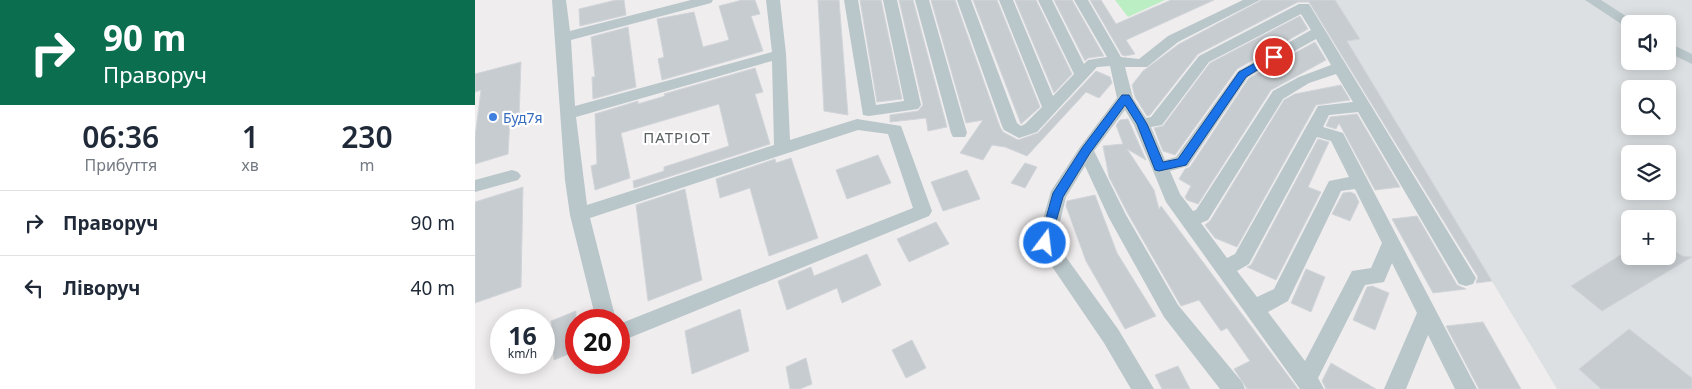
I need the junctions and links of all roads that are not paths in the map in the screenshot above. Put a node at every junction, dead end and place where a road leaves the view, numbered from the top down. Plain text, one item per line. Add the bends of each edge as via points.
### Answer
1 (559, 0) edge
2 (706, 0) edge
3 (773, 0) edge
4 (851, 0) edge
5 (890, 0) edge
6 (923, 0) edge
7 (965, 0) edge
8 (1006, 0) edge
9 (1045, 0) edge
10 (1081, 0) edge
11 (1253, 0) edge
12 (1591, 0) edge
13 (1621, 18) edge
14 (1320, 31) junction
15 (565, 37) junction
16 (1676, 51) edge
17 (779, 54) junction
18 (1692, 60) edge
19 (1116, 62) junction
20 (1340, 67) junction
21 (1083, 74) junction
22 (1125, 98) junction
23 (1361, 106) junction
24 (1050, 107) junction
25 (567, 114) junction
26 (1142, 124) junction
27 (1313, 130) junction
28 (959, 132) dead end
29 (782, 147) junction
30 (1086, 150) junction
31 (1159, 167) junction
32 (512, 176) dead end
33 (1360, 182) junction
34 (475, 186) edge
35 (579, 215) junction
36 (1189, 221) junction
37 (1391, 244) junction
38 (1224, 268) junction
39 (1466, 278) dead end
40 (603, 309) edge
41 (1254, 309) junction
42 (1427, 312) junction
43 (630, 329) edge
44 (1310, 385) edge
45 (1143, 389) edge
46 (1233, 389) edge
47 (1395, 389) edge
48 (1466, 389) edge

1 - 15 lane
2 - 15 lane
3 - 17 lane
4 - 5 lane via 869,111 913,105
6 - 28 lane
7 - 24 lane via 1011,129 1019,132 1028,130
8 - 24 lane
9 - 21 lane
10 - 19 lane
11 - 19 lane via 1173,40 1141,64
12 - 13 lane
14 - 20 lane
14 - 26 lane via 1304,7 1279,20 1205,59 1156,122
14 - 31 lane via 1243,74 1182,162
15 - 25 lane
16 - 18 lane
17 - 25 lane
17 - 29 lane
19 - 21 lane via 1093,63
19 - 22 lane
20 - 23 lane
20 - 36 lane via 1304,80 1278,95 1202,215
21 - 24 lane
22 - 26 lane
22 - 30 lane
23 - 27 lane via 1324,110
23 - 39 lane
25 - 35 lane
26 - 31 lane
27 - 33 lane via 1337,137
27 - 38 lane via 1241,259
29 - 35 lane
29 - 43 lane via 857,124 895,130 923,210
30 - 45 lane via 1057,196 1045,243 1111,336
30 - 46 lane via 1118,218 1171,311
31 - 36 lane via 1171,197
32 - 34 lane
33 - 37 lane
33 - 41 lane via 1335,186 1281,295
35 - 40 lane
36 - 38 lane
37 - 42 lane
37 - 44 lane via 1377,276 1359,277
38 - 41 lane
41 - 44 lane
42 - 47 lane
42 - 48 lane

